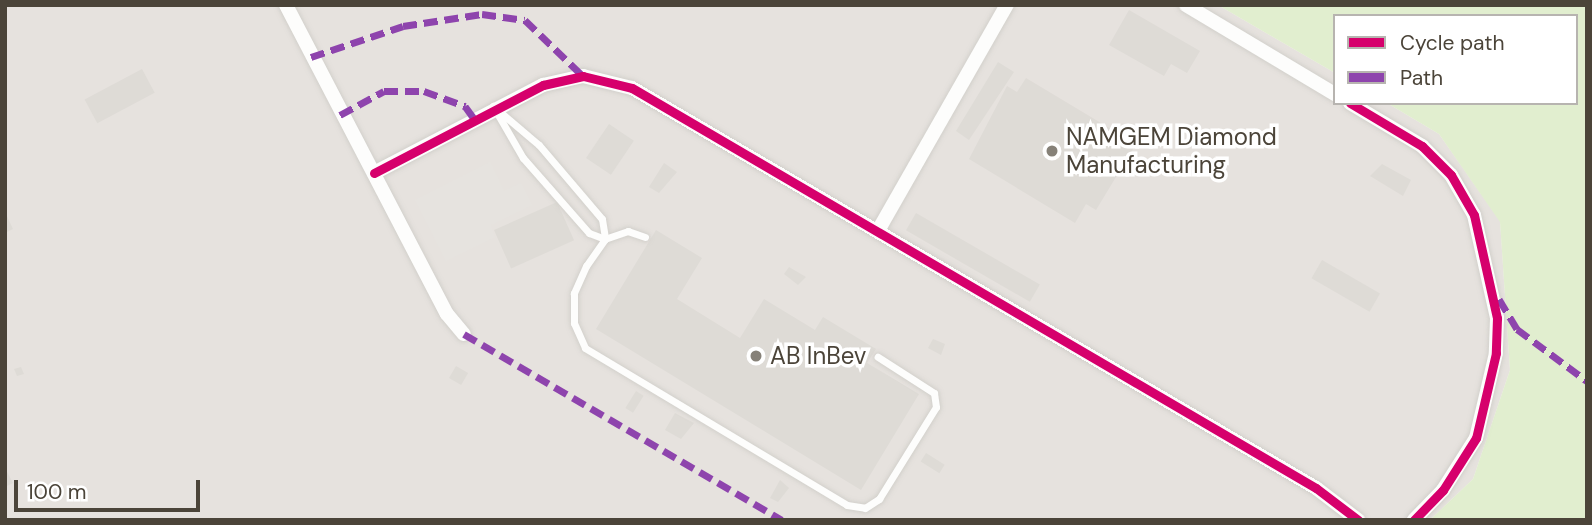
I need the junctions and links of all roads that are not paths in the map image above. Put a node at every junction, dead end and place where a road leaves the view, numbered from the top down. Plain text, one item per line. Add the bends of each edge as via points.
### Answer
1 (286, 5) edge
2 (1007, 5) edge
3 (1186, 5) edge
4 (1333, 93) edge
5 (1353, 105) edge
6 (493, 106) junction
7 (374, 173) junction
8 (879, 229) junction
9 (645, 237) dead end
10 (605, 239) junction
11 (464, 334) dead end
12 (878, 357) dead end
13 (1357, 520) edge
14 (1414, 520) edge

1 - 7 street
2 - 8 street
3 - 4 street
5 - 14 street via 1422,146 1451,176 1474,215 1497,318 1496,353 1476,438 1443,490
6 - 7 street
6 - 8 street via 583,76 632,88
6 - 10 lane via 523,158 589,233
6 - 10 lane via 538,145 602,219
7 - 11 street via 447,314
8 - 13 street via 1316,488
9 - 10 lane via 628,231
10 - 12 lane via 574,293 574,324 585,348 847,505 865,508 879,499 936,407 934,393

